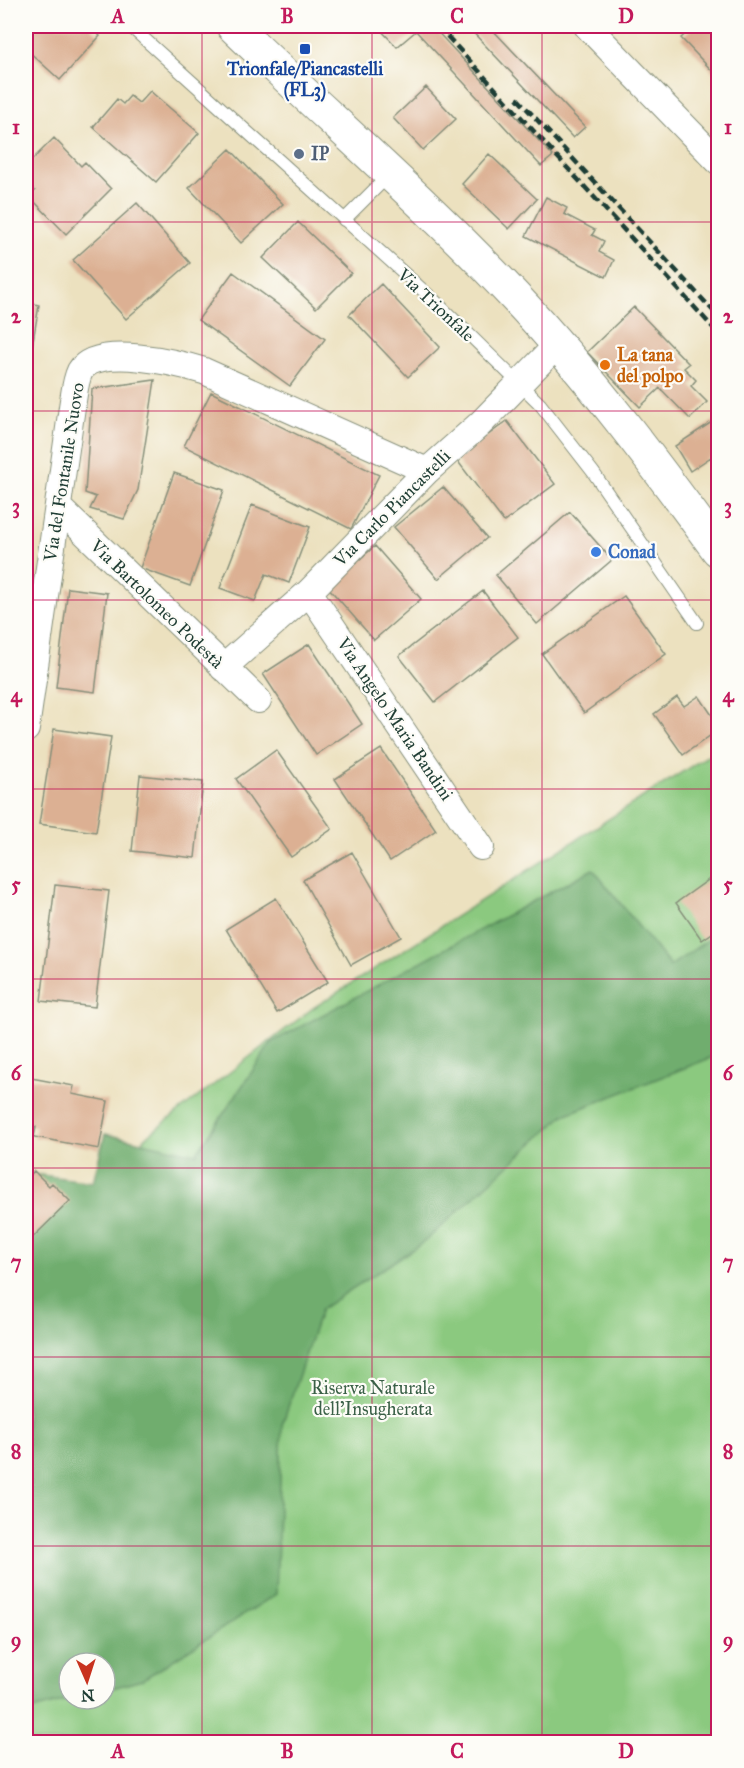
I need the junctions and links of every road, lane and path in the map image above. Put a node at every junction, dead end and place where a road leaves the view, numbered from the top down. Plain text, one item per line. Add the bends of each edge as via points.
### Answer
1 (130, 26) edge
2 (233, 26) edge
3 (588, 26) edge
4 (718, 160) edge
5 (390, 173) junction
6 (344, 220) junction
7 (558, 344) junction
8 (520, 385) junction
9 (427, 471) junction
10 (58, 507) junction
11 (718, 550) edge
12 (309, 592) junction
13 (33, 621) edge
14 (697, 623) dead end
15 (223, 668) junction
16 (258, 700) dead end
17 (26, 729) edge
18 (481, 847) dead end

1 - 6 lane, Via Trionfale
2 - 5 main road
3 - 4 street
5 - 6 lane
5 - 7 main road
6 - 8 lane, Via Trionfale via 436,302
7 - 8 street, Via Carlo Piancastelli
7 - 11 main road
8 - 9 street, Via Carlo Piancastelli
8 - 14 lane, Via Trionfale via 578,452
9 - 10 street, Via del Fontanile Nuovo via 204,371 150,359 104,358 80,372
9 - 12 street, Via Carlo Piancastelli
10 - 13 street, Via del Fontanile Nuovo
10 - 15 street, Via Bartolomeo Podestà
12 - 15 street, Via Carlo Piancastelli
12 - 18 street, Via Angelo Maria Bandini
13 - 17 street, Via del Fontanile Nuovo
15 - 16 street, Via Bartolomeo Podestà

